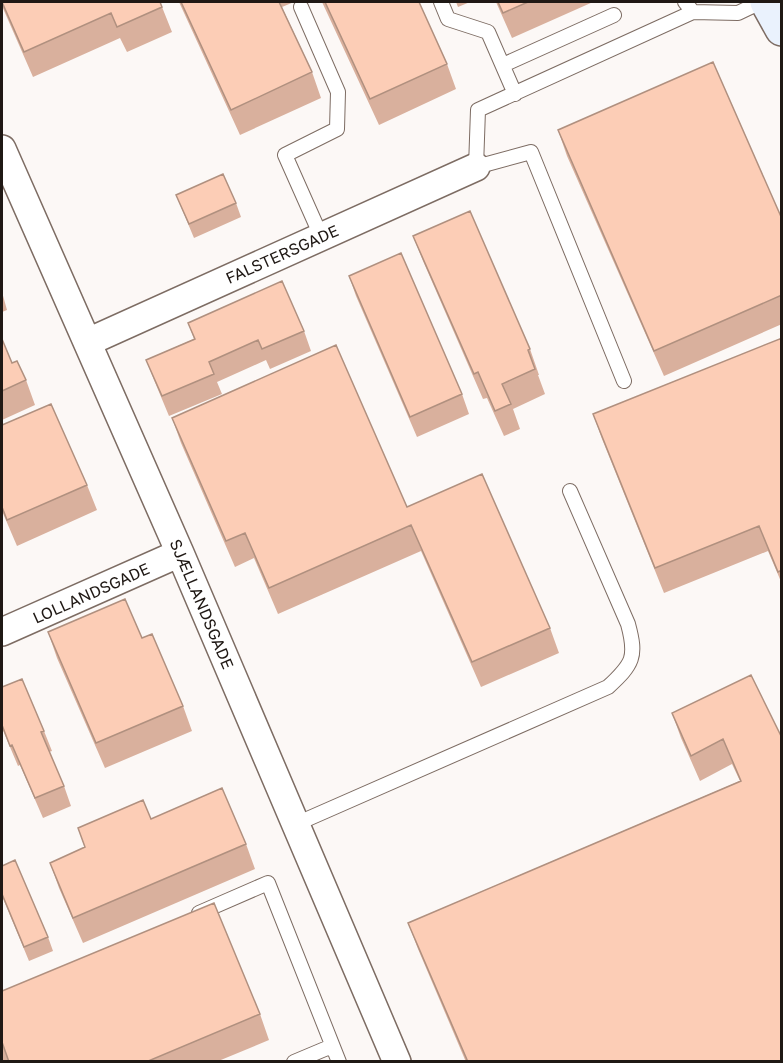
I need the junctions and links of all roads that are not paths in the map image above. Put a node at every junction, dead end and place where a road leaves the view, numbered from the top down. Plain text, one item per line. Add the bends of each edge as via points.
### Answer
1 (441, 2) edge
2 (760, 2) edge
3 (767, 2) edge
4 (689, 7) edge
5 (301, 8) dead end
6 (614, 15) dead end
7 (782, 29) edge
8 (502, 65) junction
9 (515, 93) junction
10 (2, 149) edge
11 (476, 167) junction
12 (321, 236) junction
13 (88, 342) junction
14 (624, 381) dead end
15 (570, 491) dead end
16 (180, 553) junction
17 (2, 632) edge
18 (296, 824) junction
19 (183, 920) edge
20 (332, 1046) junction
21 (294, 1062) edge
22 (339, 1062) edge
23 (398, 1062) edge

1 - 8 lane via 448,19 488,32
2 - 4 lane via 738,13
3 - 7 street
4 - 9 lane
5 - 12 lane via 338,92 337,129 285,155
6 - 8 lane
8 - 9 lane
9 - 11 lane via 478,110
10 - 13 street, SJÆLLANDSGADE
11 - 12 street, FALSTERSGADE
11 - 14 lane via 531,152
12 - 13 street, FALSTERSGADE
13 - 16 street, SJÆLLANDSGADE
15 - 18 lane via 628,624 634,645 632,660 624,673 608,687
16 - 17 street, LOLLANDSGADE
16 - 18 street, SJÆLLANDSGADE
18 - 23 street, SJÆLLANDSGADE
19 - 20 lane via 268,883
20 - 21 lane
20 - 22 lane

